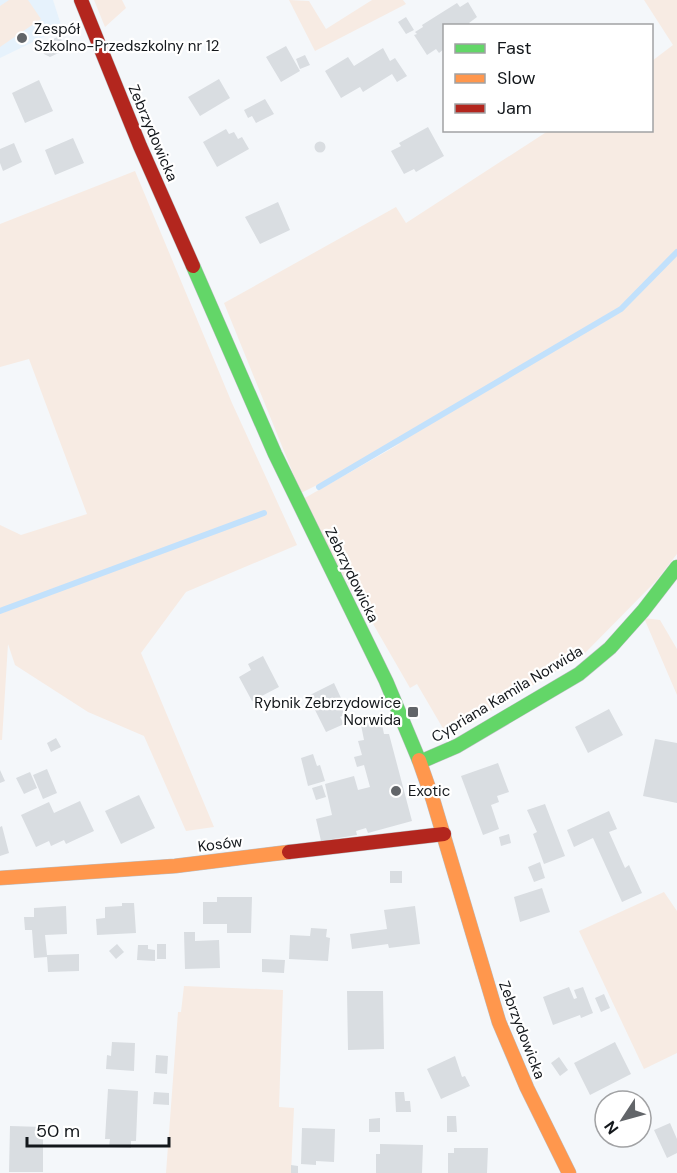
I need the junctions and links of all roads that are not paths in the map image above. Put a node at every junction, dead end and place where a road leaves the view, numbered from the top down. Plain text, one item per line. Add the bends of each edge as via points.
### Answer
1 (81, 0) edge
2 (677, 567) edge
3 (420, 762) junction
4 (444, 834) junction
5 (0, 878) edge
6 (568, 1173) edge

1 - 3 street, Zebrzydowicka via 136,137 275,454 386,681
2 - 3 street, Cypriana Kamila Norwida via 610,648 579,674 457,746
3 - 4 street, Zebrzydowicka
4 - 5 street, Kosów via 175,866
4 - 6 street, Zebrzydowicka via 499,1022

